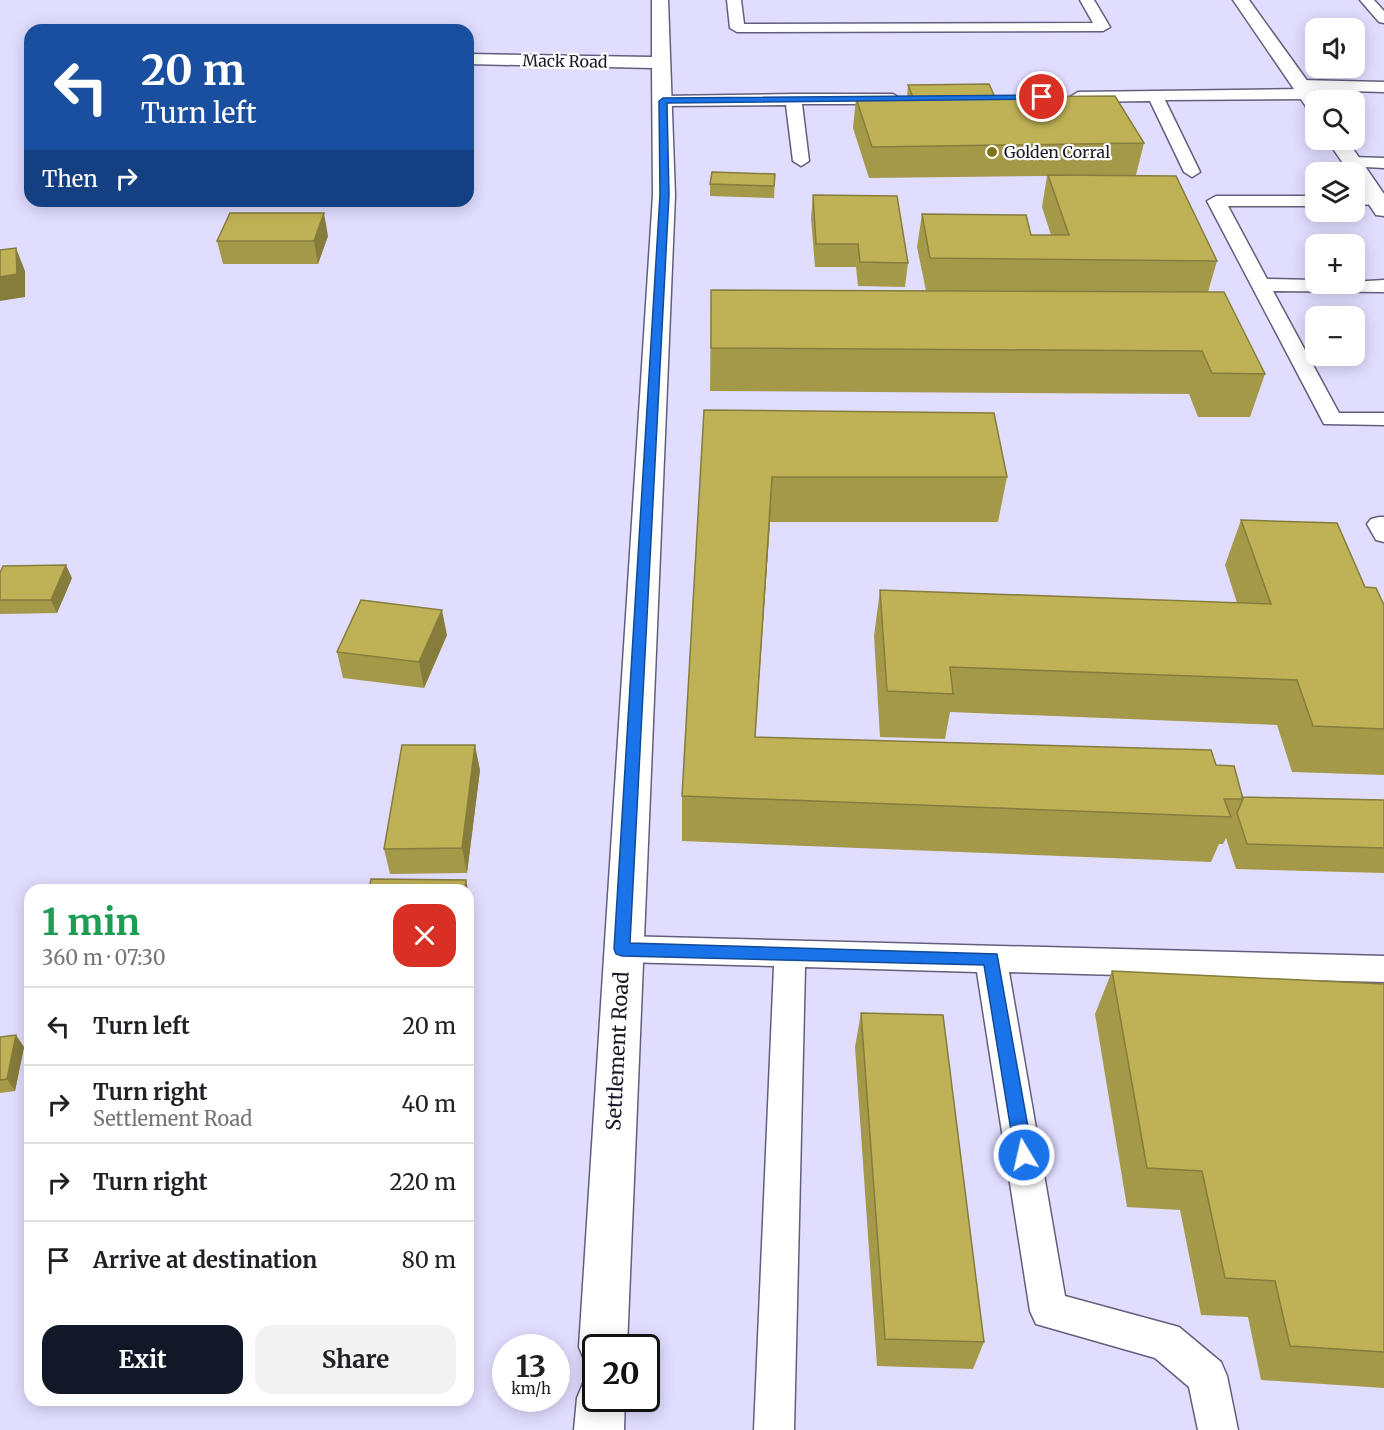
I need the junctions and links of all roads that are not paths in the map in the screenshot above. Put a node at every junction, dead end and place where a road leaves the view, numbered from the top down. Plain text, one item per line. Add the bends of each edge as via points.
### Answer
1 (660, 0) edge
2 (666, 0) edge
3 (734, 0) edge
4 (1087, 0) edge
5 (1241, 0) edge
6 (1367, 0) edge
7 (1384, 19) edge
8 (474, 59) edge
9 (662, 63) junction
10 (1384, 87) edge
11 (1359, 90) edge
12 (1305, 92) edge
13 (1155, 96) junction
14 (1305, 96) edge
15 (1061, 97) edge
16 (910, 98) edge
17 (793, 99) junction
18 (663, 101) junction
19 (1344, 150) edge
20 (801, 161) dead end
21 (1352, 162) edge
22 (1365, 162) edge
23 (1384, 163) edge
24 (1192, 172) dead end
25 (1365, 181) edge
26 (1305, 201) edge
27 (1365, 202) edge
28 (1381, 205) edge
29 (1261, 285) junction
30 (1384, 286) edge
31 (1384, 419) edge
32 (1384, 524) edge
33 (1384, 535) edge
34 (622, 949) junction
35 (790, 956) junction
36 (991, 959) junction
37 (1384, 969) edge
38 (604, 1334) edge
39 (600, 1412) edge
40 (599, 1430) edge
41 (774, 1430) edge
42 (1218, 1430) edge

1 - 2 lane
1 - 9 street, Settlement Road
3 - 4 lane via 737,28 1102,27
5 - 12 street
6 - 7 lane
8 - 9 street, Mack Road
9 - 18 street, Settlement Road
10 - 11 lane
13 - 14 lane
13 - 15 lane
13 - 24 lane
16 - 17 lane
17 - 18 lane
17 - 20 lane
18 - 34 street, Settlement Road via 664,195
19 - 21 street
22 - 23 lane
25 - 28 street
26 - 29 lane via 1216,201
27 - 28 lane
29 - 30 lane
29 - 31 lane via 1332,419
32 - 33 lane via 1379,524
34 - 35 lane
34 - 38 street, Settlement Road
35 - 36 lane
35 - 41 lane
36 - 37 lane
36 - 42 lane via 1049,1311 1165,1341 1207,1376
39 - 40 street

